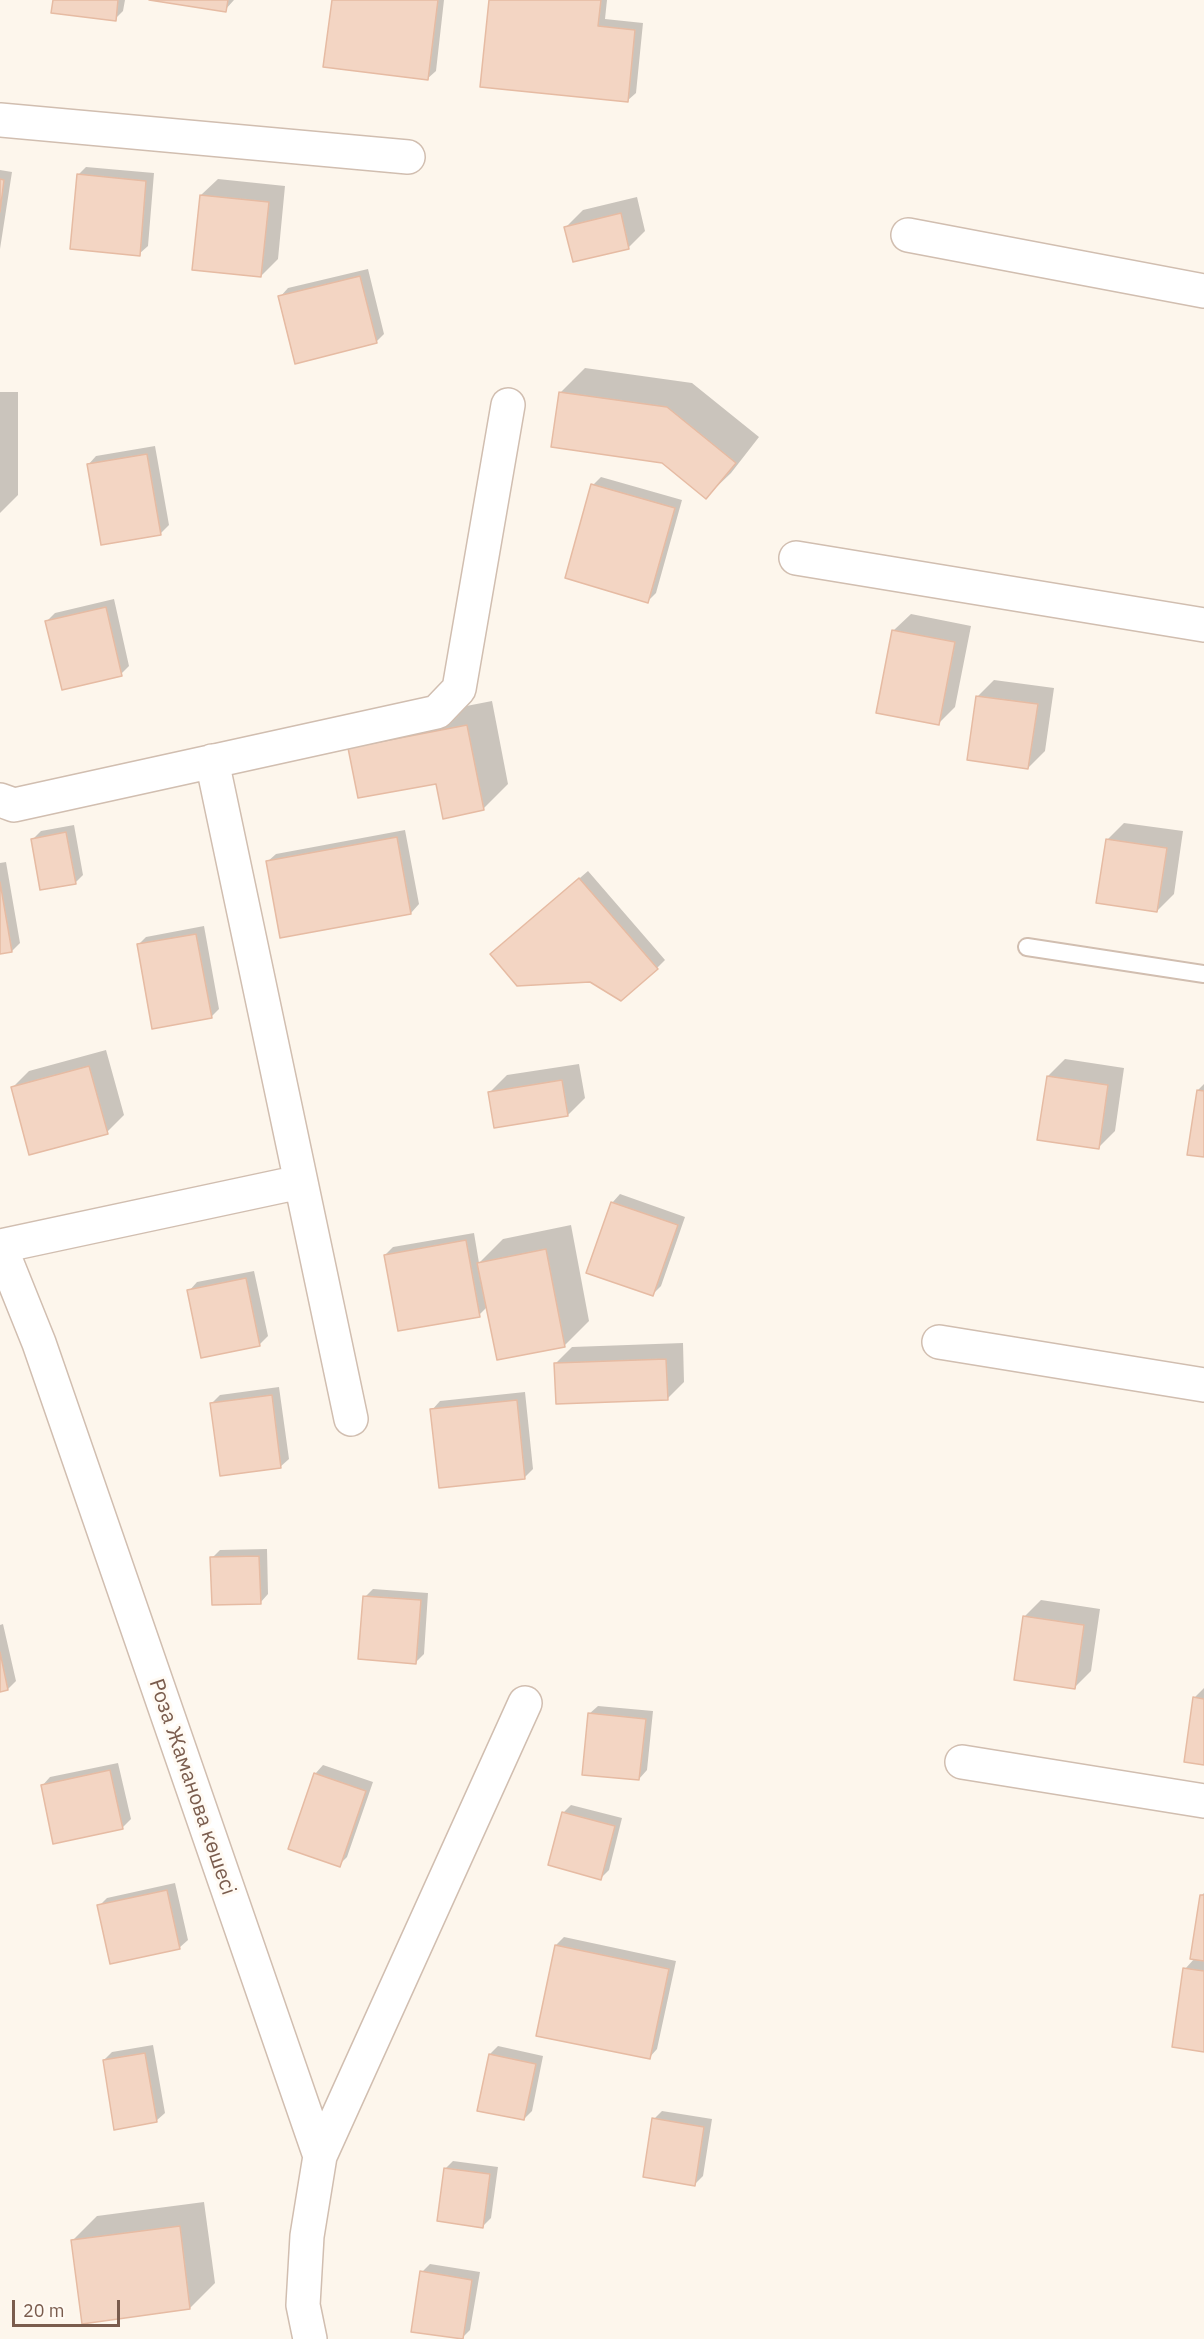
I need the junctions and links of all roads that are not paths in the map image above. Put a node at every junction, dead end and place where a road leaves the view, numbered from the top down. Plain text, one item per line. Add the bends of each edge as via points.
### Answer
1 (0, 120) edge
2 (408, 157) dead end
3 (908, 235) dead end
4 (1204, 291) edge
5 (508, 405) dead end
6 (796, 558) dead end
7 (1204, 625) edge
8 (212, 761) junction
9 (0, 800) edge
10 (1027, 947) dead end
11 (1204, 974) edge
12 (300, 1182) junction
13 (0, 1246) edge
14 (939, 1342) dead end
15 (1204, 1385) edge
16 (351, 1419) dead end
17 (525, 1703) dead end
18 (962, 1762) dead end
19 (1204, 1801) edge
20 (320, 2156) junction
21 (310, 2339) edge

1 - 2 street
3 - 4 street
5 - 8 street via 459,689 437,712
6 - 7 street
8 - 9 street via 14,805
8 - 12 street
10 - 11 lane
12 - 13 street
12 - 16 street
13 - 20 street, Роза Жаманова көшесі via 39,1343
14 - 15 street
17 - 20 street
18 - 19 street
20 - 21 street, Роза Жаманова көшесі via 307,2236 303,2305

